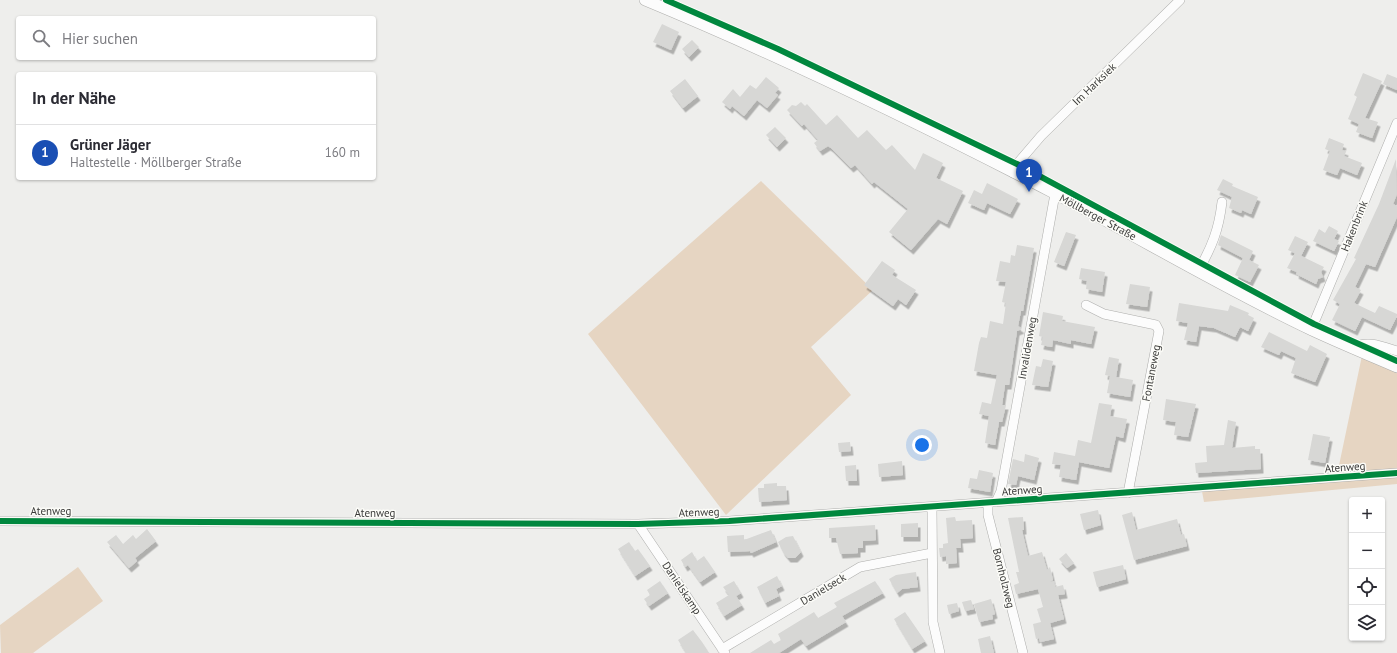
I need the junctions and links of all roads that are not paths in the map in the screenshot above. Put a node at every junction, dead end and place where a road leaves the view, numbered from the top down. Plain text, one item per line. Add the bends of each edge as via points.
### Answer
1 (645, 0) edge
2 (1180, 0) edge
3 (1397, 123) edge
4 (1013, 173) junction
5 (1055, 194) junction
6 (1222, 202) dead end
7 (1198, 271) junction
8 (1086, 305) dead end
9 (1311, 330) junction
10 (1352, 348) junction
11 (1397, 351) edge
12 (1397, 367) edge
13 (1397, 473) edge
14 (1128, 493) junction
15 (992, 502) junction
16 (932, 507) junction
17 (0, 521) edge
18 (638, 524) junction
19 (932, 553) junction
20 (724, 651) edge
21 (940, 653) edge
22 (1023, 653) edge

1 - 4 street, Möllberger Straße via 773,54
2 - 4 street, Im Harksiek via 1041,136 1017,164
3 - 9 street, Hakenbrink
4 - 5 street, Möllberger Straße
5 - 7 street, Möllberger Straße
5 - 15 street, Invalidenweg via 1002,483
6 - 7 street via 1215,238
7 - 9 street, Möllberger Straße
8 - 14 street, Fontaneweg via 1104,314 1156,325 1159,331
9 - 10 street, Möllberger Straße
10 - 11 street via 1360,344 1374,343
10 - 12 street, Möllberger Straße
13 - 14 street, Atenweg
14 - 15 street, Atenweg
15 - 16 street, Atenweg
15 - 22 street, Bornholzweg via 988,515
16 - 18 street, Atenweg via 729,521
16 - 19 street
17 - 18 street, Atenweg
18 - 20 street, Danielskamp
19 - 20 street, Danielseck via 860,568
19 - 21 street via 933,622

